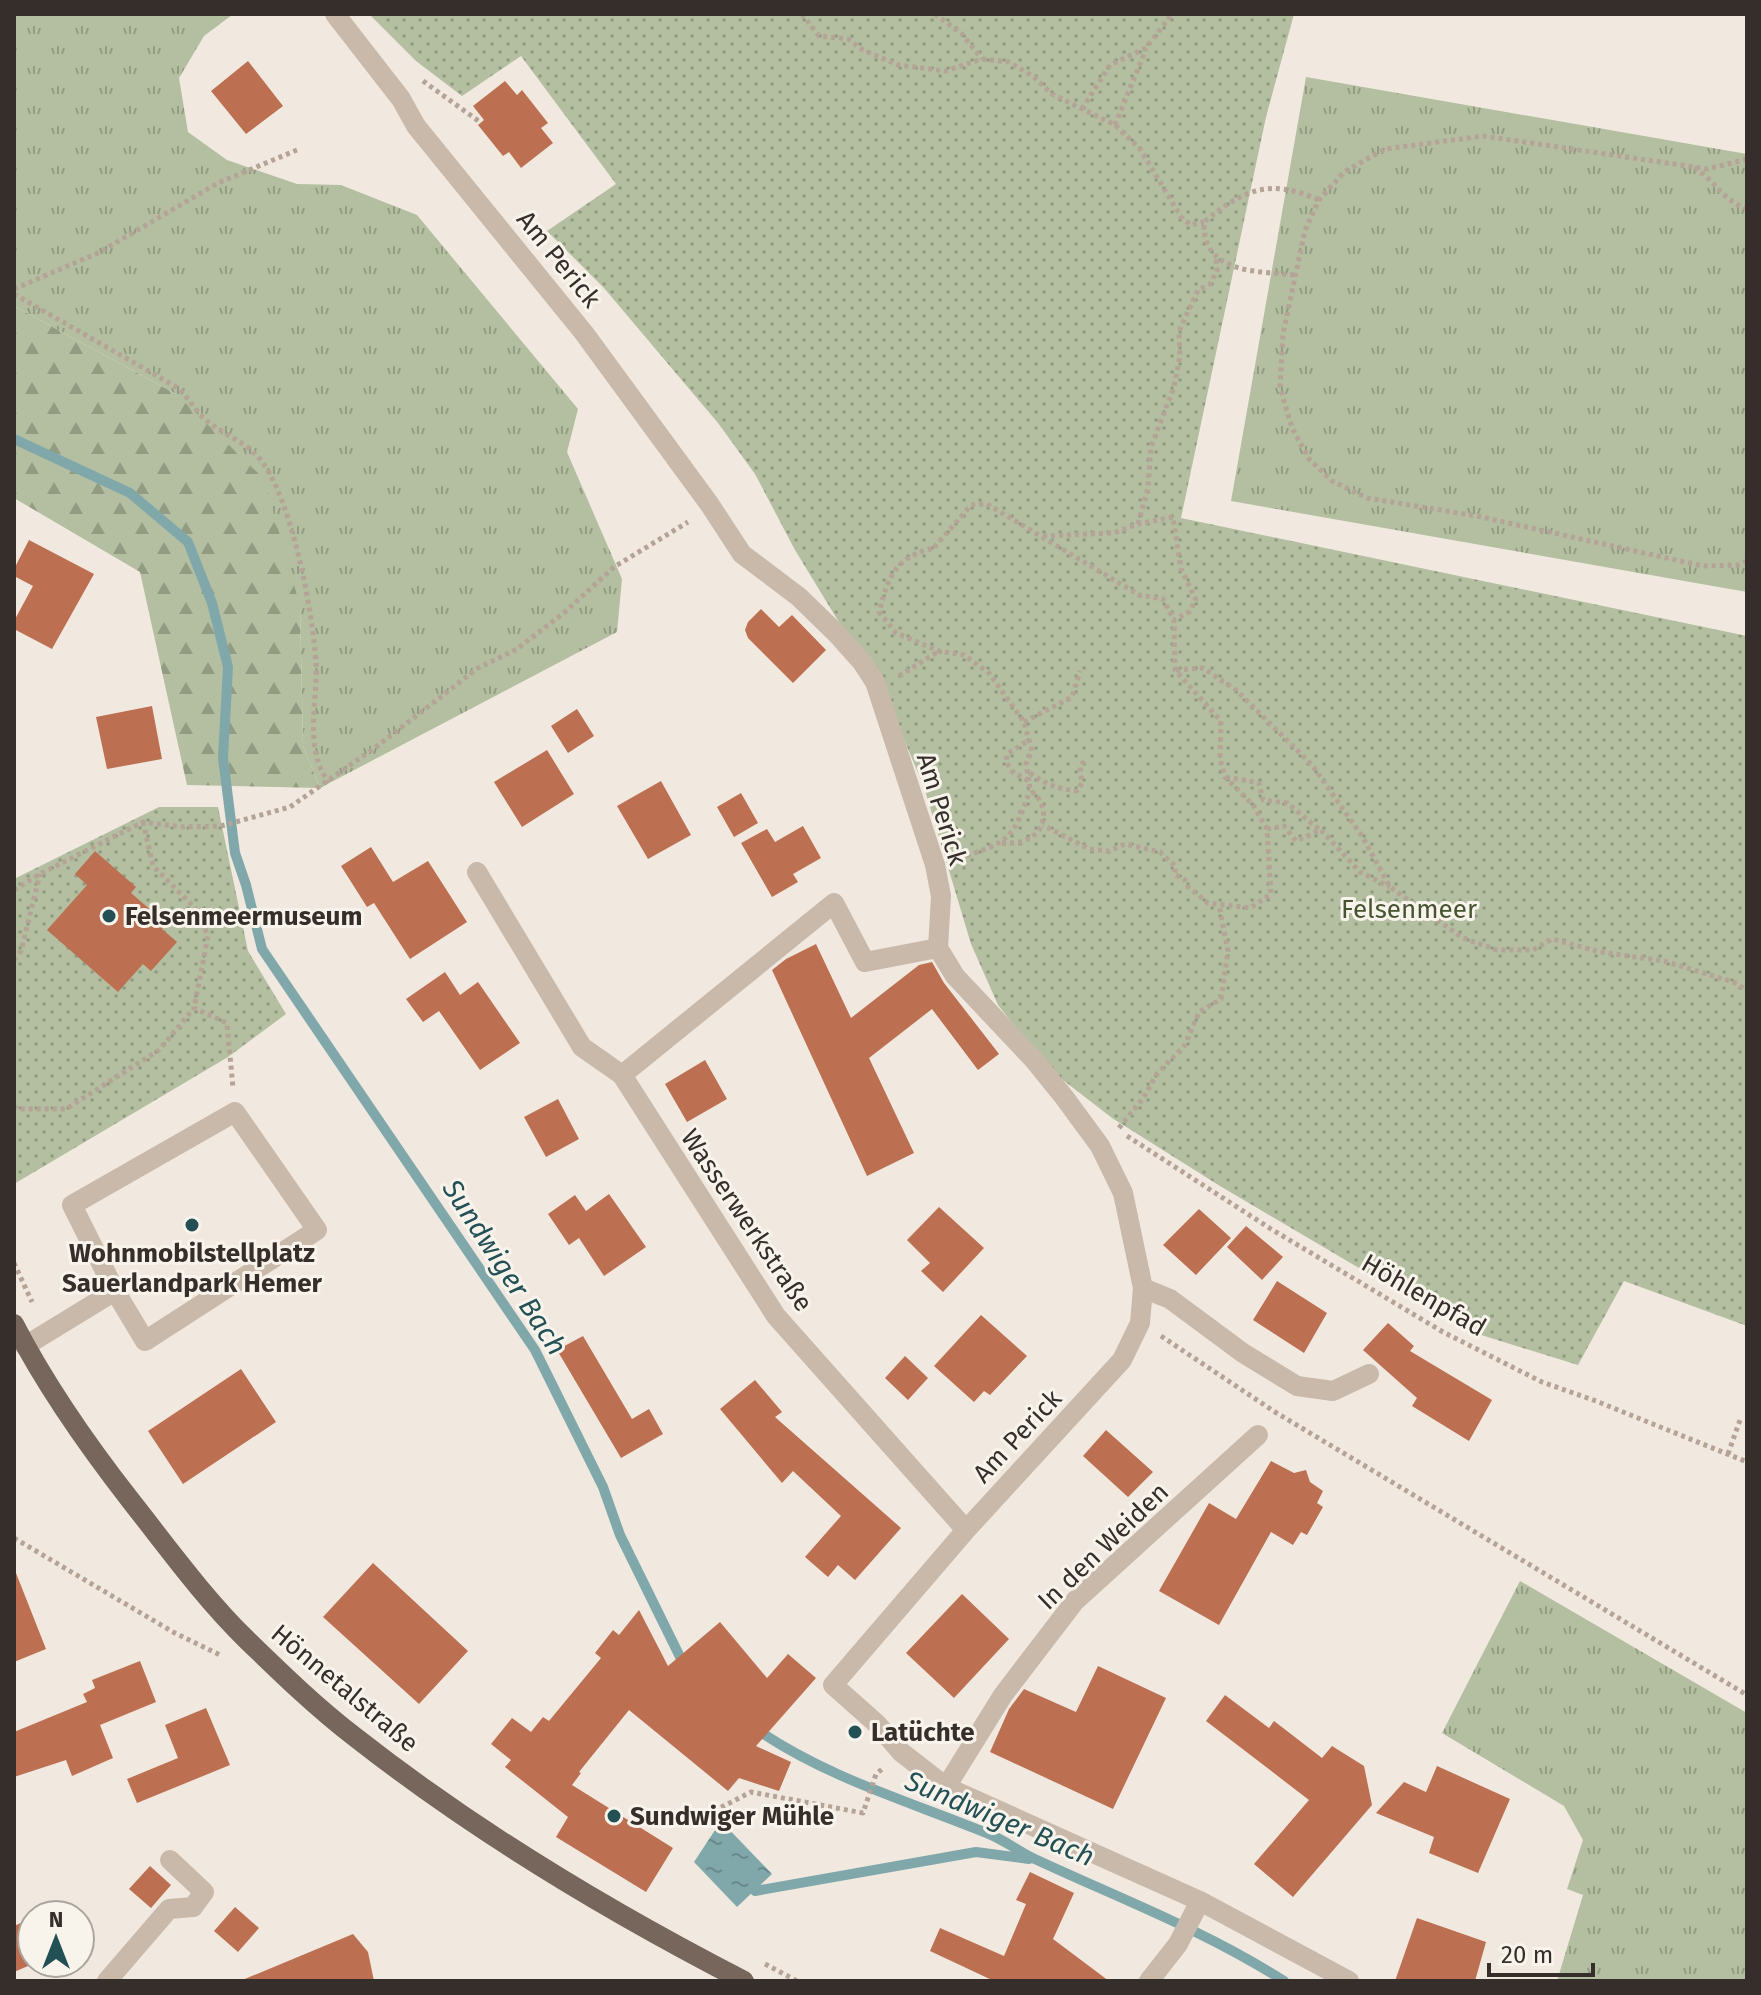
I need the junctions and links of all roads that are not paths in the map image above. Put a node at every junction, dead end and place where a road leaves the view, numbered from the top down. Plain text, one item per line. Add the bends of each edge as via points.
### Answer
1 (335, 14) edge
2 (477, 872) dead end
3 (938, 948) junction
4 (622, 1075) junction
5 (1143, 1288) junction
6 (115, 1291) junction
7 (14, 1324) edge
8 (25, 1346) junction
9 (1369, 1374) dead end
10 (1258, 1435) dead end
11 (966, 1530) junction
12 (946, 1787) junction
13 (170, 1860) dead end
14 (1198, 1906) junction
15 (107, 1981) edge
16 (744, 1981) edge
17 (1149, 1981) edge
18 (1349, 1981) edge

1 - 3 street, Am Perick via 416,126 584,333 742,554 799,597 875,682 935,865 941,896
2 - 4 street via 582,1047
3 - 4 street via 865,962 834,903
3 - 5 street, Am Perick via 955,976 1034,1060 1100,1146 1123,1193
4 - 11 street, Wasserwerkstraße via 776,1316
5 - 9 street via 1170,1299 1297,1386 1333,1391
5 - 11 street, Am Perick via 1140,1323 1122,1360
6 - 6 street via 145,1341 317,1230 235,1112 72,1205
6 - 8 street
7 - 8 main road, Hönnetalstraße
8 - 16 main road, Hönnetalstraße via 102,1463 188,1575 245,1638 353,1736 474,1825 643,1929
10 - 12 street, In den Weiden via 1075,1601 1003,1695
11 - 12 street, Am Perick via 833,1685 901,1752
12 - 14 street
13 - 15 street via 204,1892 193,1907 169,1909
14 - 17 street via 1178,1944
14 - 18 street

